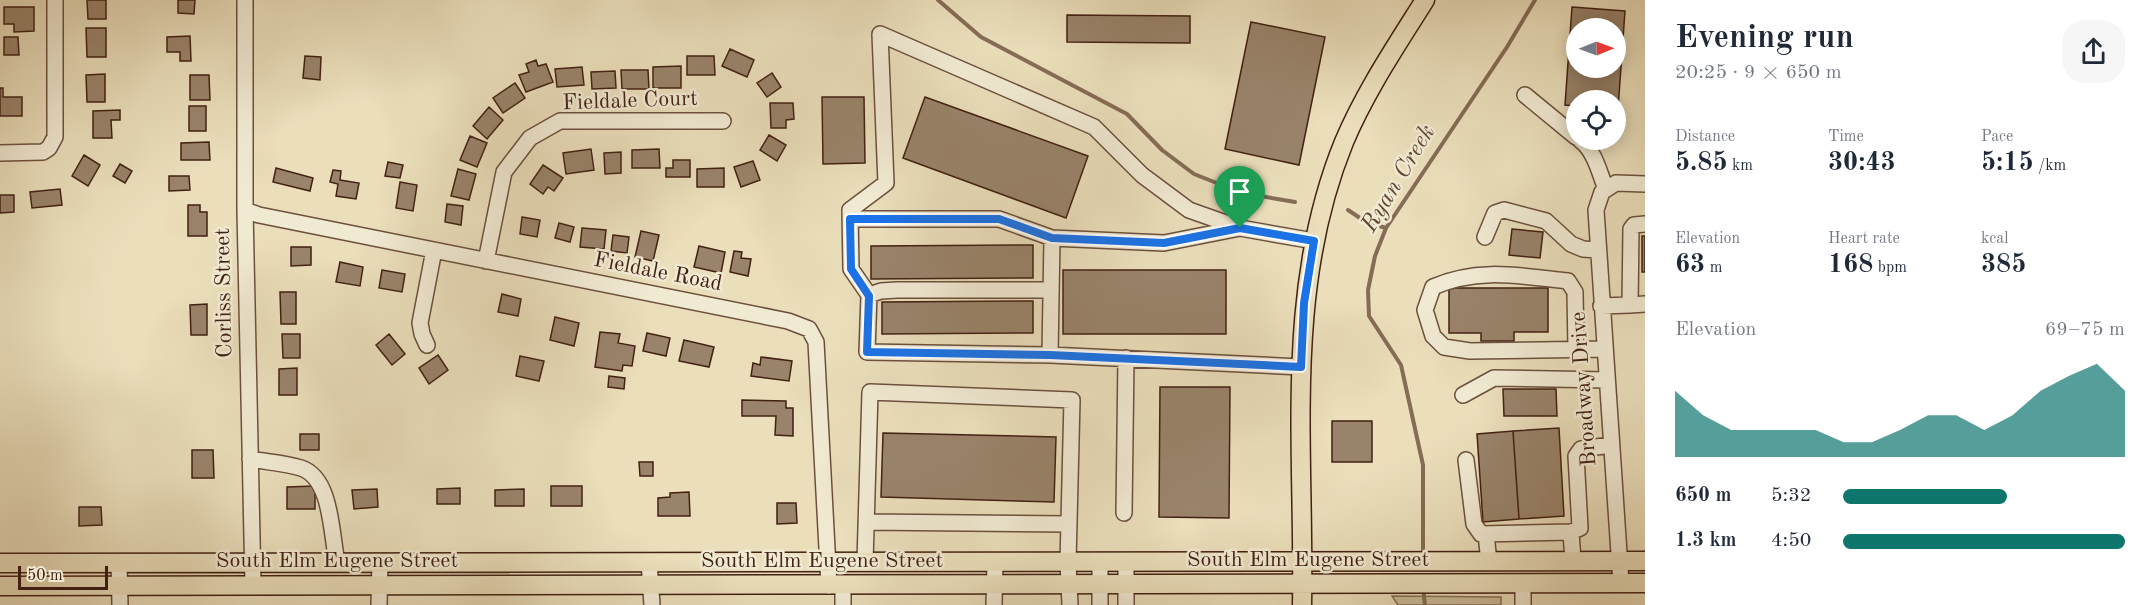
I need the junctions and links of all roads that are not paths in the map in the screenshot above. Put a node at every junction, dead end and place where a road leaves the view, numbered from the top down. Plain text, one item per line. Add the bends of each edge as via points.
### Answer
1 (56, 0) edge
2 (245, 0) edge
3 (1425, 0) edge
4 (1525, 95) dead end
5 (723, 121) dead end
6 (1566, 129) edge
7 (1590, 150) edge
8 (0, 153) edge
9 (1645, 184) edge
10 (1604, 190) junction
11 (245, 210) junction
12 (850, 219) junction
13 (1645, 224) edge
14 (1240, 228) junction
15 (1485, 237) dead end
16 (1052, 238) junction
17 (1314, 241) junction
18 (1597, 249) junction
19 (434, 250) junction
20 (486, 261) junction
21 (1051, 291) junction
22 (869, 296) junction
23 (1638, 305) edge
24 (1601, 306) junction
25 (427, 345) dead end
26 (1576, 349) junction
27 (1604, 349) junction
28 (1050, 355) junction
29 (1126, 358) junction
30 (1301, 367) junction
31 (1606, 380) junction
32 (1464, 394) dead end
33 (1611, 445) junction
34 (250, 459) junction
35 (1466, 460) dead end
36 (1124, 513) dead end
37 (867, 522) junction
38 (1069, 524) junction
39 (1571, 532) junction
40 (1486, 534) junction
41 (1573, 561) junction
42 (1619, 561) junction
43 (1645, 561) edge
44 (0, 562) edge
45 (119, 562) junction
46 (252, 562) junction
47 (337, 562) junction
48 (380, 562) junction
49 (649, 562) junction
50 (828, 562) junction
51 (865, 562) junction
52 (995, 562) junction
53 (1068, 562) junction
54 (1100, 562) junction
55 (1126, 562) junction
56 (1302, 562) junction
57 (1489, 562) junction
58 (1523, 583) junction
59 (1621, 583) junction
60 (994, 584) junction
61 (1068, 584) junction
62 (1100, 584) junction
63 (1126, 584) junction
64 (1645, 584) edge
65 (120, 585) junction
66 (253, 585) junction
67 (380, 585) junction
68 (649, 585) junction
69 (1302, 585) junction
70 (0, 586) edge
71 (836, 586) junction
72 (120, 605) edge
73 (379, 605) edge
74 (652, 605) edge
75 (843, 605) edge
76 (994, 605) edge
77 (1070, 605) edge
78 (1100, 605) edge
79 (1126, 605) edge
80 (1302, 605) edge
81 (1523, 605) edge

1 - 8 street via 55,137 49,148 37,153
2 - 11 street, Corliss Street
3 - 17 main road via 1359,110 1333,172
4 - 6 street
5 - 20 street, Fieldale Court via 560,121 530,138 504,172
7 - 10 street
9 - 10 street via 1616,183
10 - 18 street, Broadway Drive via 1596,210
11 - 19 street, Fieldale Road
11 - 34 street, Corliss Street
12 - 14 street via 850,210 886,183 880,34 1094,127 1142,175 1189,210
12 - 16 street via 999,219
12 - 22 street via 851,269
13 - 23 street via 1631,229
14 - 16 street via 1164,243
14 - 17 street
15 - 18 street via 1495,213 1504,210 1546,221 1571,244
16 - 21 street
17 - 30 main road via 1304,303
18 - 24 street, Broadway Drive
19 - 20 street, Fieldale Road
19 - 25 street via 420,323
20 - 50 street, Fieldale Road via 788,321 809,329 816,342
21 - 22 street via 897,290
21 - 28 street
22 - 28 street via 867,352
23 - 24 street
24 - 27 street, Broadway Drive
26 - 26 street via 1470,351 1444,347 1433,336 1425,310 1433,287 1449,280 1489,273 1568,281 1575,292
26 - 27 street
27 - 31 street, Broadway Drive
28 - 29 street
29 - 30 street
29 - 36 street
30 - 56 main road
31 - 32 street via 1494,378
31 - 33 street, Broadway Drive
33 - 39 street via 1581,449 1576,456 1580,528
33 - 42 street, Broadway Drive
34 - 46 street, Corliss Street
34 - 47 street via 301,468 315,475 324,490
35 - 40 street via 1474,524 1481,534
37 - 38 street
37 - 38 street via 870,392 1072,400
37 - 51 street
38 - 53 street
39 - 40 street
39 - 41 street
40 - 57 street
41 - 42 main road, South Elm Eugene Street
41 - 57 main road, South Elm Eugene Street
42 - 43 main road, South Elm Eugene Street
42 - 59 street, Broadway Drive
44 - 45 main road, South Elm Eugene Street
45 - 46 main road, South Elm Eugene Street
45 - 65 street
46 - 47 main road, South Elm Eugene Street
46 - 66 street, Corliss Street
47 - 48 main road, South Elm Eugene Street
48 - 49 main road, South Elm Eugene Street
48 - 67 street
49 - 50 main road, South Elm Eugene Street
49 - 68 street
50 - 51 main road, South Elm Eugene Street
50 - 71 street, Fieldale Road
51 - 52 main road, South Elm Eugene Street
52 - 53 main road, South Elm Eugene Street
52 - 60 street
53 - 54 main road, South Elm Eugene Street
53 - 61 street
54 - 55 main road, South Elm Eugene Street
54 - 62 street
55 - 56 main road, South Elm Eugene Street
55 - 63 street
56 - 57 main road, South Elm Eugene Street
56 - 69 main road
58 - 59 main road, South Elm Eugene Street
58 - 69 main road, South Elm Eugene Street
58 - 81 street
59 - 64 main road, South Elm Eugene Street
60 - 61 main road, South Elm Eugene Street
60 - 71 main road, South Elm Eugene Street
60 - 76 street
61 - 62 main road, South Elm Eugene Street
61 - 77 street
62 - 63 main road, South Elm Eugene Street
62 - 78 street
63 - 69 main road, South Elm Eugene Street
63 - 79 street
65 - 66 main road, South Elm Eugene Street
65 - 70 main road, South Elm Eugene Street
65 - 72 street
66 - 67 main road, South Elm Eugene Street
67 - 68 main road, South Elm Eugene Street
67 - 73 street
68 - 71 main road, South Elm Eugene Street
68 - 74 street
69 - 80 main road
71 - 75 street, Fieldale Road

